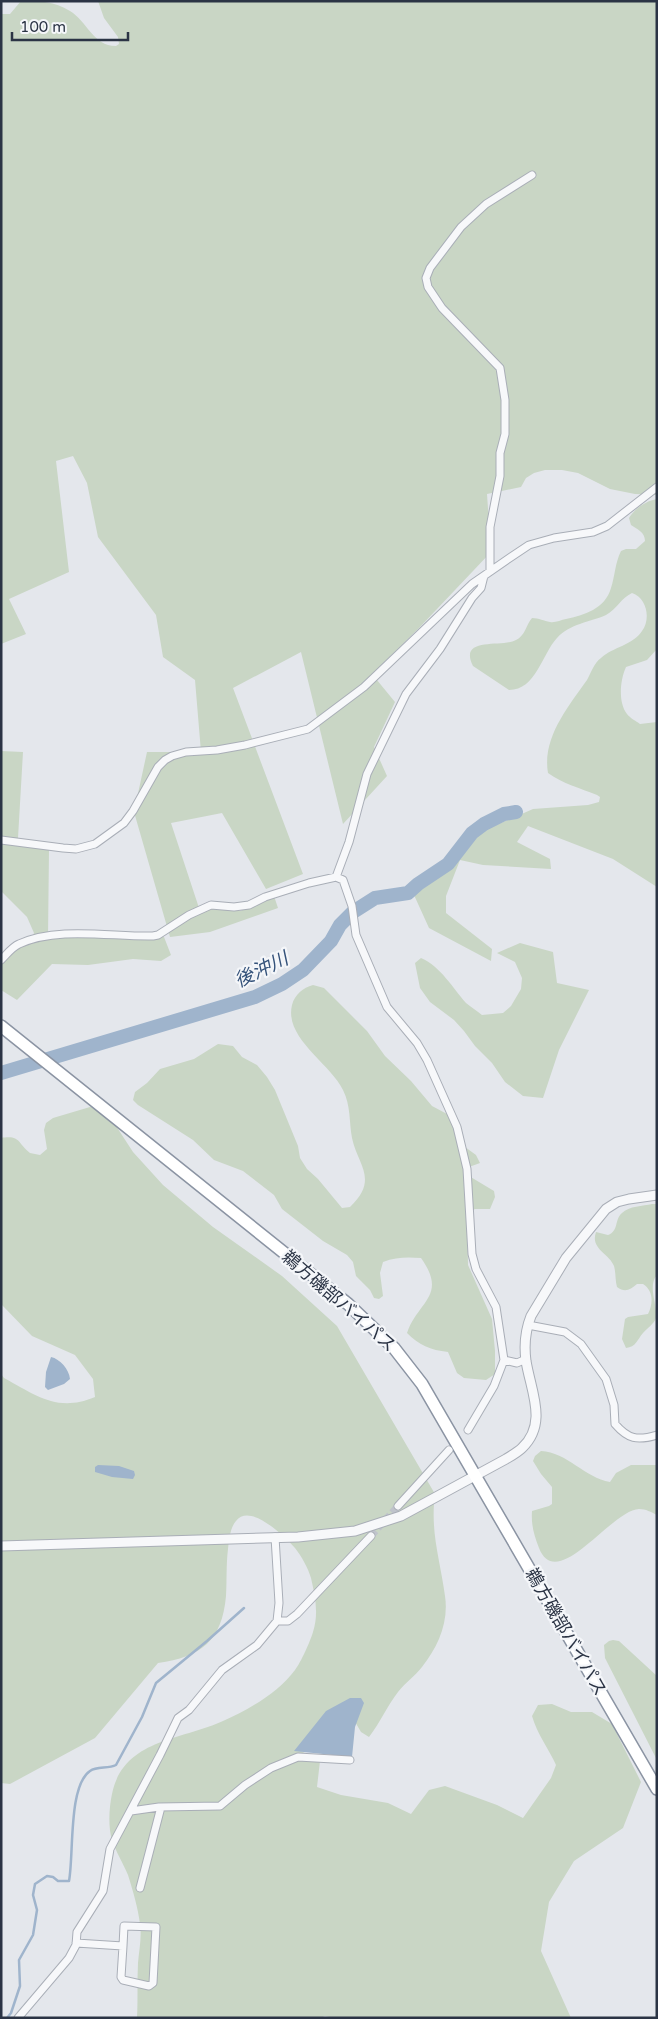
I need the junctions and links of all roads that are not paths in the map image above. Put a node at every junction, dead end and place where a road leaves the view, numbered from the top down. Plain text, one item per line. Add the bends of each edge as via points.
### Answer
1 (532, 175) dead end
2 (657, 487) edge
3 (487, 573) junction
4 (1, 840) edge
5 (336, 876) junction
6 (1, 960) edge
7 (1, 1026) edge
8 (657, 1195) edge
9 (528, 1325) junction
10 (526, 1359) junction
11 (504, 1360) junction
12 (468, 1430) dead end
13 (657, 1435) edge
14 (449, 1450) dead end
15 (475, 1475) junction
16 (398, 1506) tunnel mouth
17 (372, 1536) tunnel mouth
18 (275, 1537) junction
19 (1, 1546) edge
20 (277, 1621) junction
21 (350, 1760) dead end
22 (657, 1789) edge
23 (161, 1807) junction
24 (131, 1810) junction
25 (140, 1888) dead end
26 (76, 1943) junction
27 (123, 1946) junction
28 (18, 2018) edge

1 - 3 street via 486,204 461,227 426,278 442,308 500,368 505,400 505,434 490,527
2 - 3 street via 607,526 593,532 529,545
3 - 4 street via 364,687 308,729 245,745 172,756 158,767 128,817 95,844 76,849
3 - 5 street via 481,588 406,694 367,774 349,842
5 - 6 street via 309,882 249,905 211,905 158,935 53,936 18,945
5 - 11 street via 344,880 356,935 387,1007 428,1060 457,1127 467,1169 472,1254 476,1269 496,1307
7 - 15 highway, 鵜方磯部バイパス via 375,1328 422,1384
8 - 9 street via 617,1202 606,1209 566,1258
9 - 10 street
9 - 13 street via 565,1332 582,1344 606,1379 614,1406 615,1424 627,1437
10 - 11 street via 517,1362
10 - 15 street via 538,1414 535,1428 522,1449
11 - 12 street via 494,1386
14 - 16 street
15 - 18 street via 401,1516 374,1526 337,1534
15 - 22 highway, 鵜方磯部バイパス
17 - 20 street via 297,1614 288,1621
18 - 19 street
18 - 20 street
20 - 24 street via 257,1645 222,1670 189,1710 178,1718
21 - 23 street via 298,1757 258,1776 220,1806
23 - 24 street
23 - 25 street
24 - 26 street via 107,1856 102,1891 77,1932
26 - 27 street
26 - 28 street via 60,1969
27 - 27 street via 121,1977 149,1986 153,1983 156,1927 124,1926

